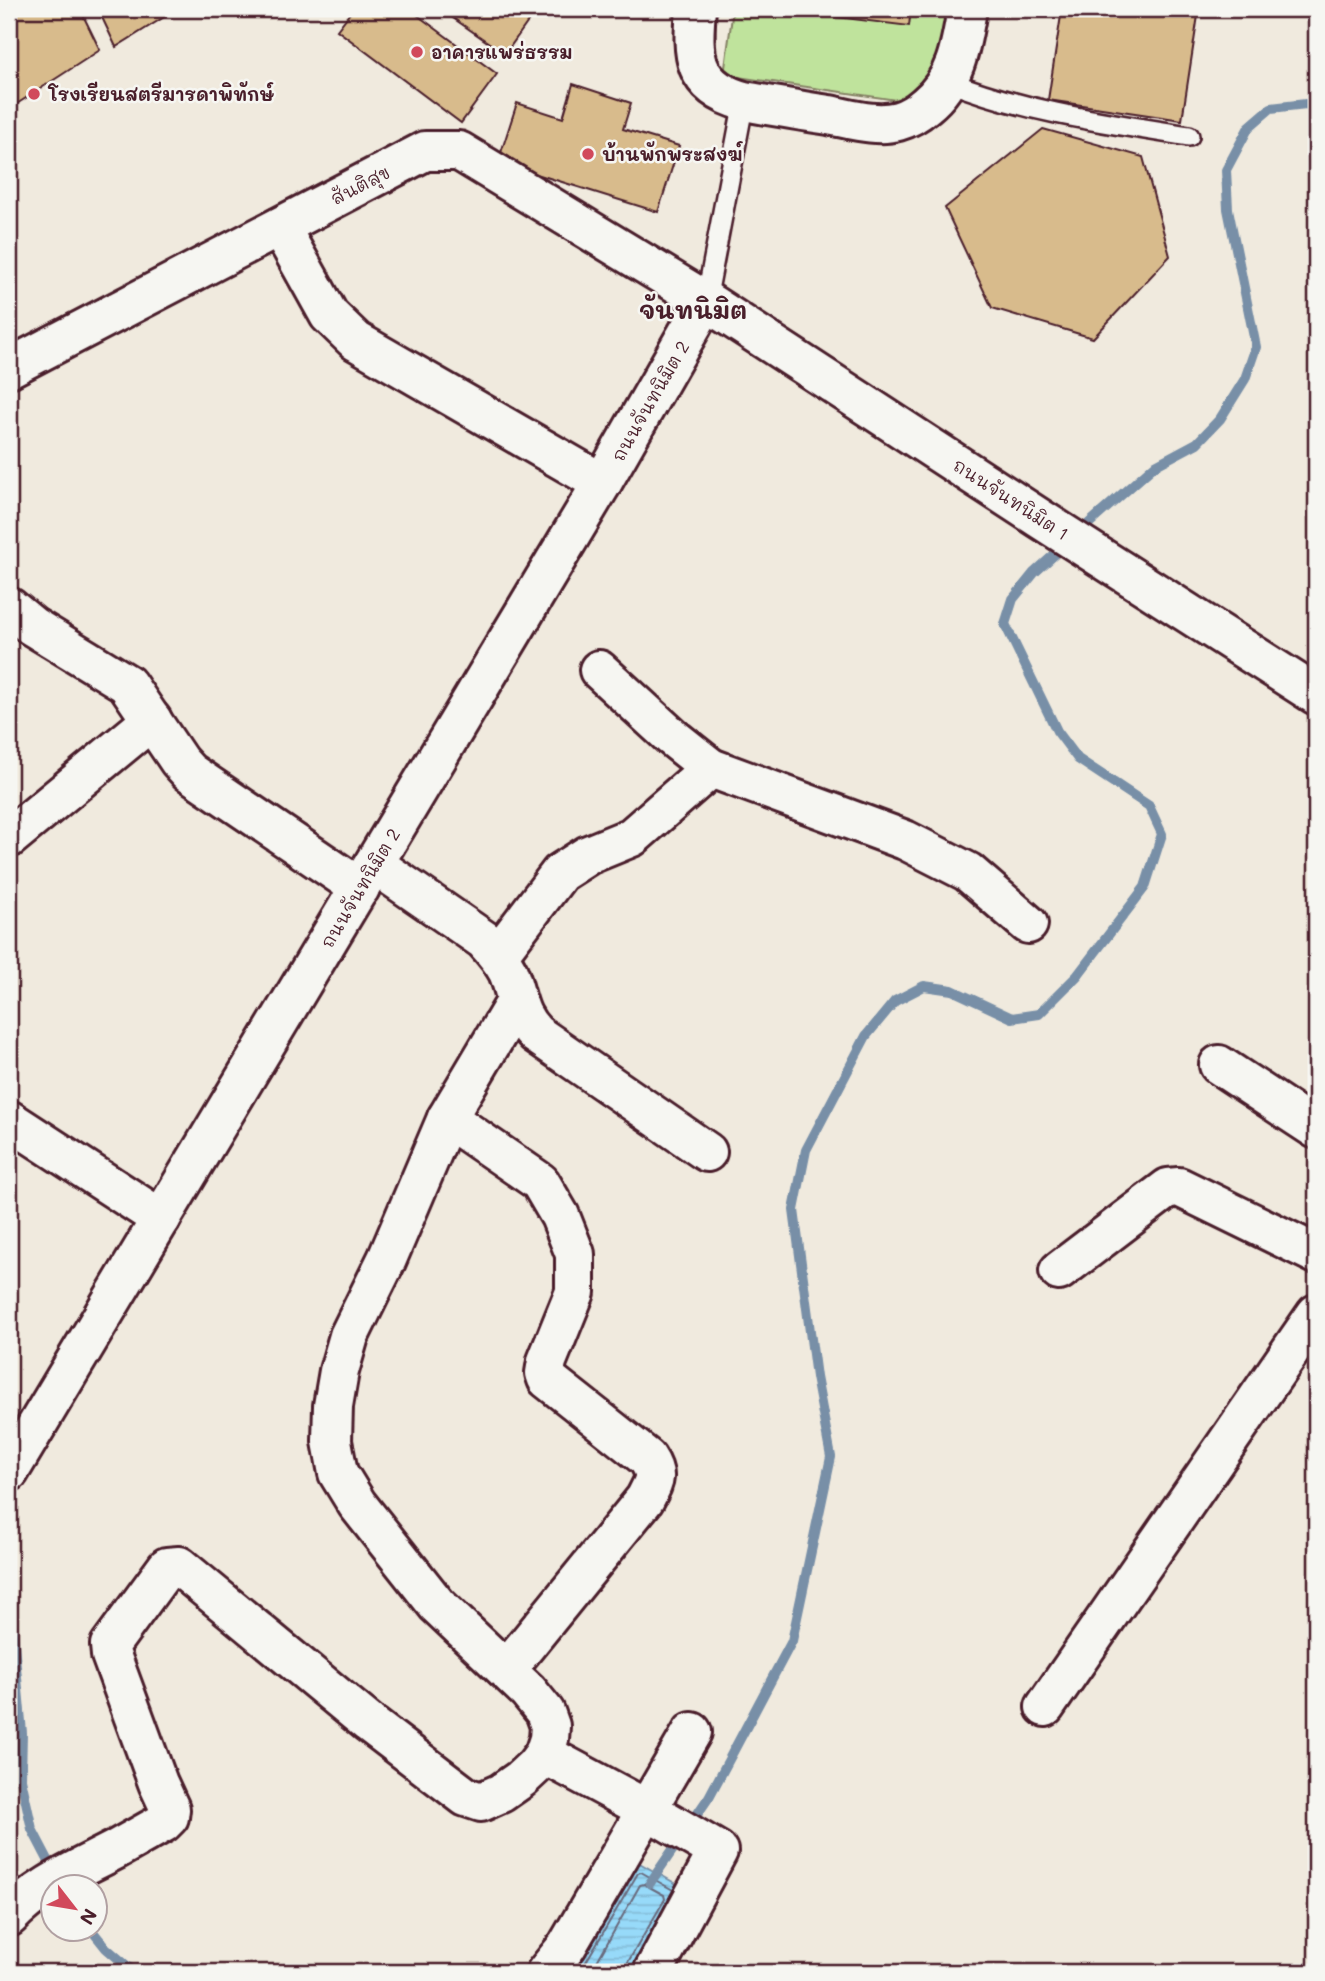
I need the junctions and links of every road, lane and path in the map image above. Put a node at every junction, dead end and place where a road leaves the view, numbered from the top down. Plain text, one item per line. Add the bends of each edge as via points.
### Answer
1 (696, 9) edge
2 (967, 9) edge
3 (947, 81) junction
4 (744, 101) junction
5 (1189, 136) dead end
6 (280, 227) junction
7 (706, 301) junction
8 (9, 368) edge
9 (602, 484) junction
10 (9, 607) edge
11 (599, 670) dead end
12 (1316, 695) edge
13 (152, 720) junction
14 (711, 768) junction
15 (9, 838) edge
16 (367, 876) junction
17 (1028, 924) dead end
18 (498, 955) junction
19 (516, 1002) junction
20 (1219, 1065) dead end
21 (447, 1118) junction
22 (9, 1120) edge
23 (1316, 1129) edge
24 (707, 1152) dead end
25 (161, 1219) junction
26 (1316, 1254) edge
27 (1059, 1271) dead end
28 (1316, 1314) edge
29 (9, 1472) edge
30 (506, 1670) junction
31 (1045, 1707) dead end
32 (692, 1732) dead end
33 (544, 1754) junction
34 (648, 1810) junction
35 (17, 1908) edge
36 (546, 1972) edge
37 (653, 1972) edge

1 - 4 street via 698,66 716,90
2 - 3 street via 961,46
3 - 4 street via 934,99 898,121 874,123
3 - 5 lane via 992,99 1079,119
4 - 7 lane
6 - 7 street, สันติสุข via 425,152 459,151
6 - 8 street, สันติสุข
6 - 9 street via 328,315 356,341
7 - 9 street, ถนนจันทนิมิต 2
7 - 12 street, ถนนจันทนิมิต 1
9 - 16 street, ถนนจันทนิมิต 2
10 - 13 street via 127,684
11 - 14 street
13 - 15 street
13 - 16 street via 188,772
14 - 17 street via 905,840 968,872
14 - 18 street via 632,837 588,855 560,873
16 - 18 street via 484,940
16 - 25 street, ถนนจันทนิมิต 2
18 - 19 street
19 - 21 street
19 - 24 street via 525,1024 536,1034
20 - 23 street
21 - 30 street via 349,1336 333,1406 332,1441 338,1473 357,1504 437,1605
21 - 30 street via 540,1182 547,1193 575,1254 575,1292 547,1361 547,1379 647,1458 654,1469 655,1479 645,1499
22 - 25 street
25 - 29 street, ถนนจันทนิมิต 2
26 - 27 street via 1179,1187 1168,1188
28 - 31 street
30 - 33 street via 545,1712 550,1739
32 - 34 street
33 - 34 street
33 - 35 street via 501,1793 481,1802 466,1797 176,1564 167,1567 110,1645 170,1813 163,1823 79,1867
34 - 36 street via 567,1946
34 - 37 street via 718,1851

